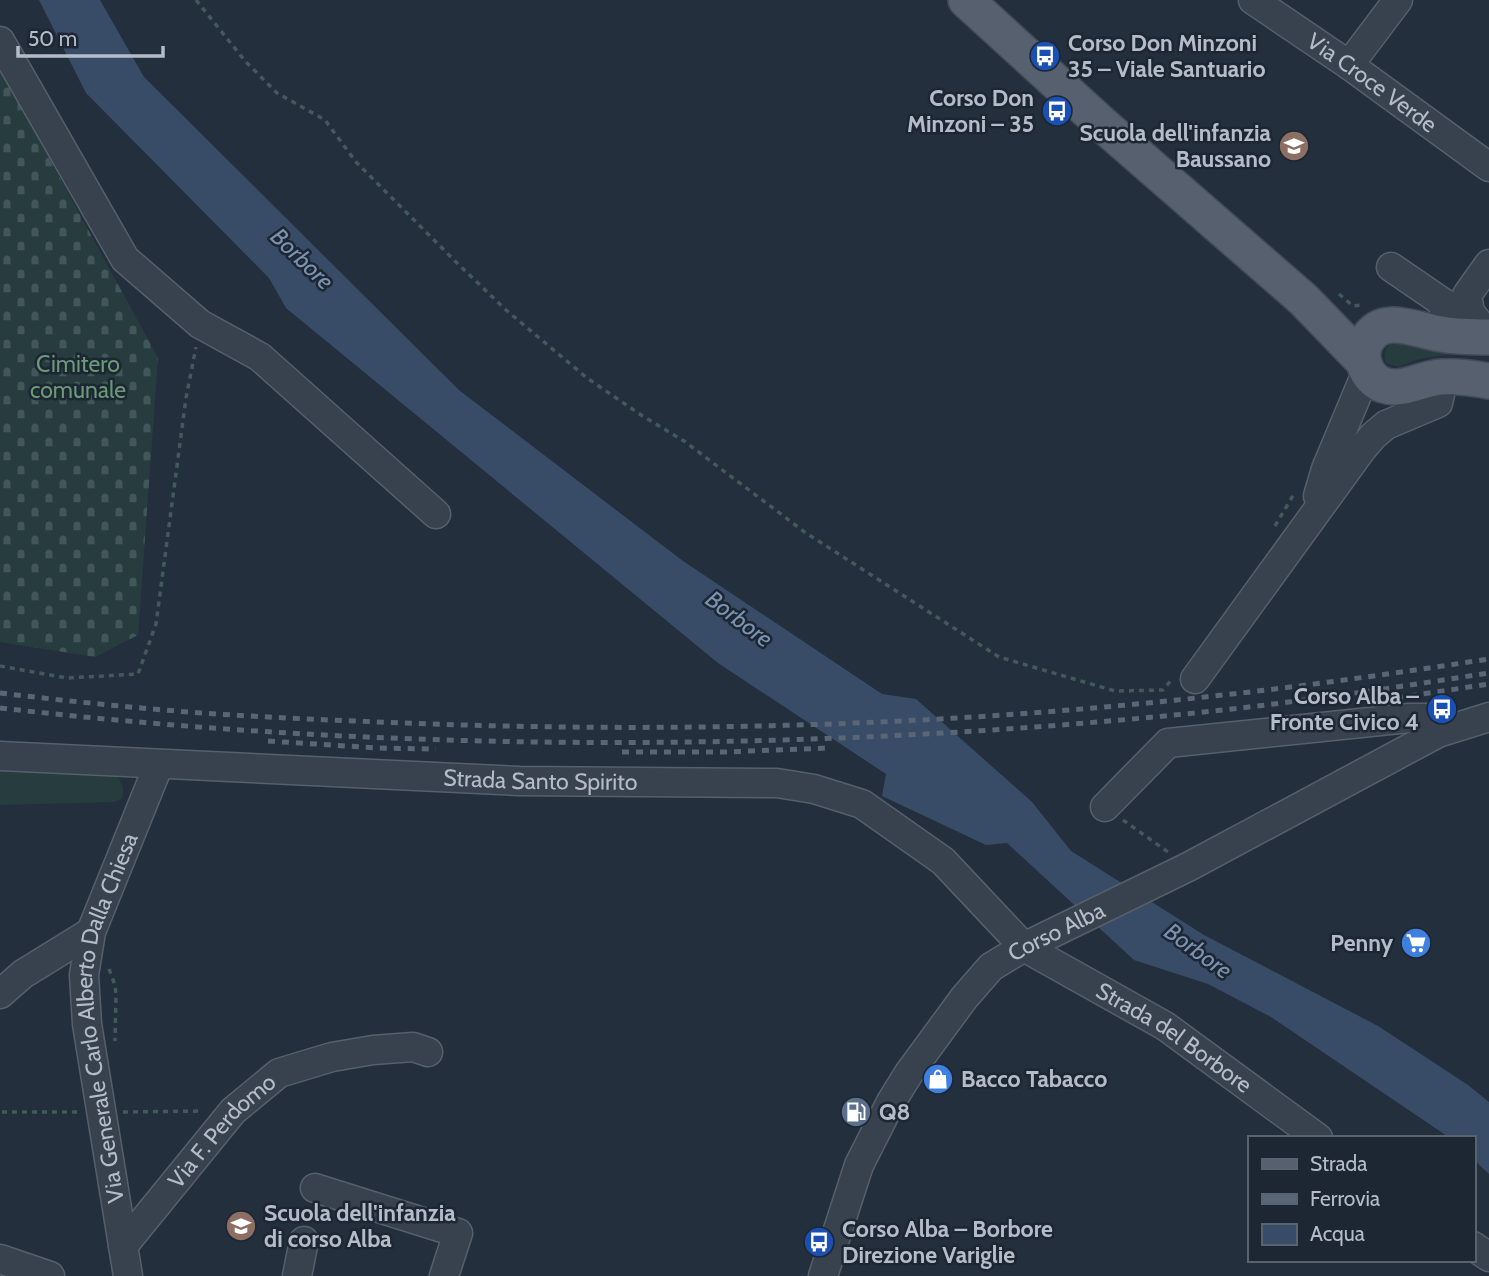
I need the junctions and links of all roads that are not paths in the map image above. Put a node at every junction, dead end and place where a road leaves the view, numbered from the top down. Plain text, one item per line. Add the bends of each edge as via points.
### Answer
1 (966, 0) edge
2 (1253, 0) edge
3 (1398, 0) edge
4 (0, 41) edge
5 (1349, 65) junction
6 (1489, 167) edge
7 (1489, 264) edge
8 (1391, 267) dead end
9 (1304, 300) junction
10 (1440, 318) junction
11 (1394, 324) junction
12 (1485, 331) edge
13 (1365, 366) junction
14 (1489, 382) edge
15 (1411, 399) junction
16 (436, 513) dead end
17 (1311, 519) junction
18 (1185, 677) road end
19 (1489, 717) edge
20 (1438, 733) junction
21 (0, 756) edge
22 (159, 764) junction
23 (1105, 807) road end
24 (91, 932) junction
25 (1024, 947) junction
26 (0, 994) edge
27 (428, 1052) dead end
28 (1315, 1136) edge
29 (315, 1188) dead end
30 (303, 1241) dead end
31 (123, 1246) junction
32 (0, 1259) edge
33 (50, 1276) edge
34 (128, 1276) edge
35 (297, 1276) edge
36 (444, 1276) edge
37 (823, 1276) edge

1 - 9 main road
2 - 5 street, Via Croce Verde
3 - 5 street
4 - 16 street via 125,259 200,324 260,356
5 - 6 street, Via Croce Verde
7 - 12 street via 1467,295 1470,312
8 - 10 street
9 - 11 main road
9 - 13 main road
10 - 11 main road
10 - 12 main road via 1462,337
11 - 13 main road via 1383,326 1367,340
13 - 15 main road via 1374,380
13 - 17 street
14 - 15 main road via 1438,377
15 - 17 street via 1362,449
17 - 18 street
19 - 20 street, Corso Alba
20 - 23 street via 1427,718 1409,718 1168,743
20 - 25 street, Corso Alba via 1177,860
21 - 22 street, Strada Santo Spirito
22 - 24 street, Via Generale Carlo Alberto Dalla Chiesa
22 - 25 street, Strada Santo Spirito via 519,781 777,783 814,789 862,804 943,861
24 - 26 street via 23,974
24 - 31 street, Via Generale Carlo Alberto Dalla Chiesa via 84,975 87,1024
25 - 28 street, Strada del Borbore via 1165,1026
25 - 37 street, Corso Alba via 984,974 891,1102 859,1165
27 - 31 street, Via F. Perdomo via 413,1047 373,1050 279,1073 233,1111
29 - 36 street via 458,1233
30 - 35 street
31 - 34 street, Via Generale Carlo Alberto Dalla Chiesa
32 - 33 street

